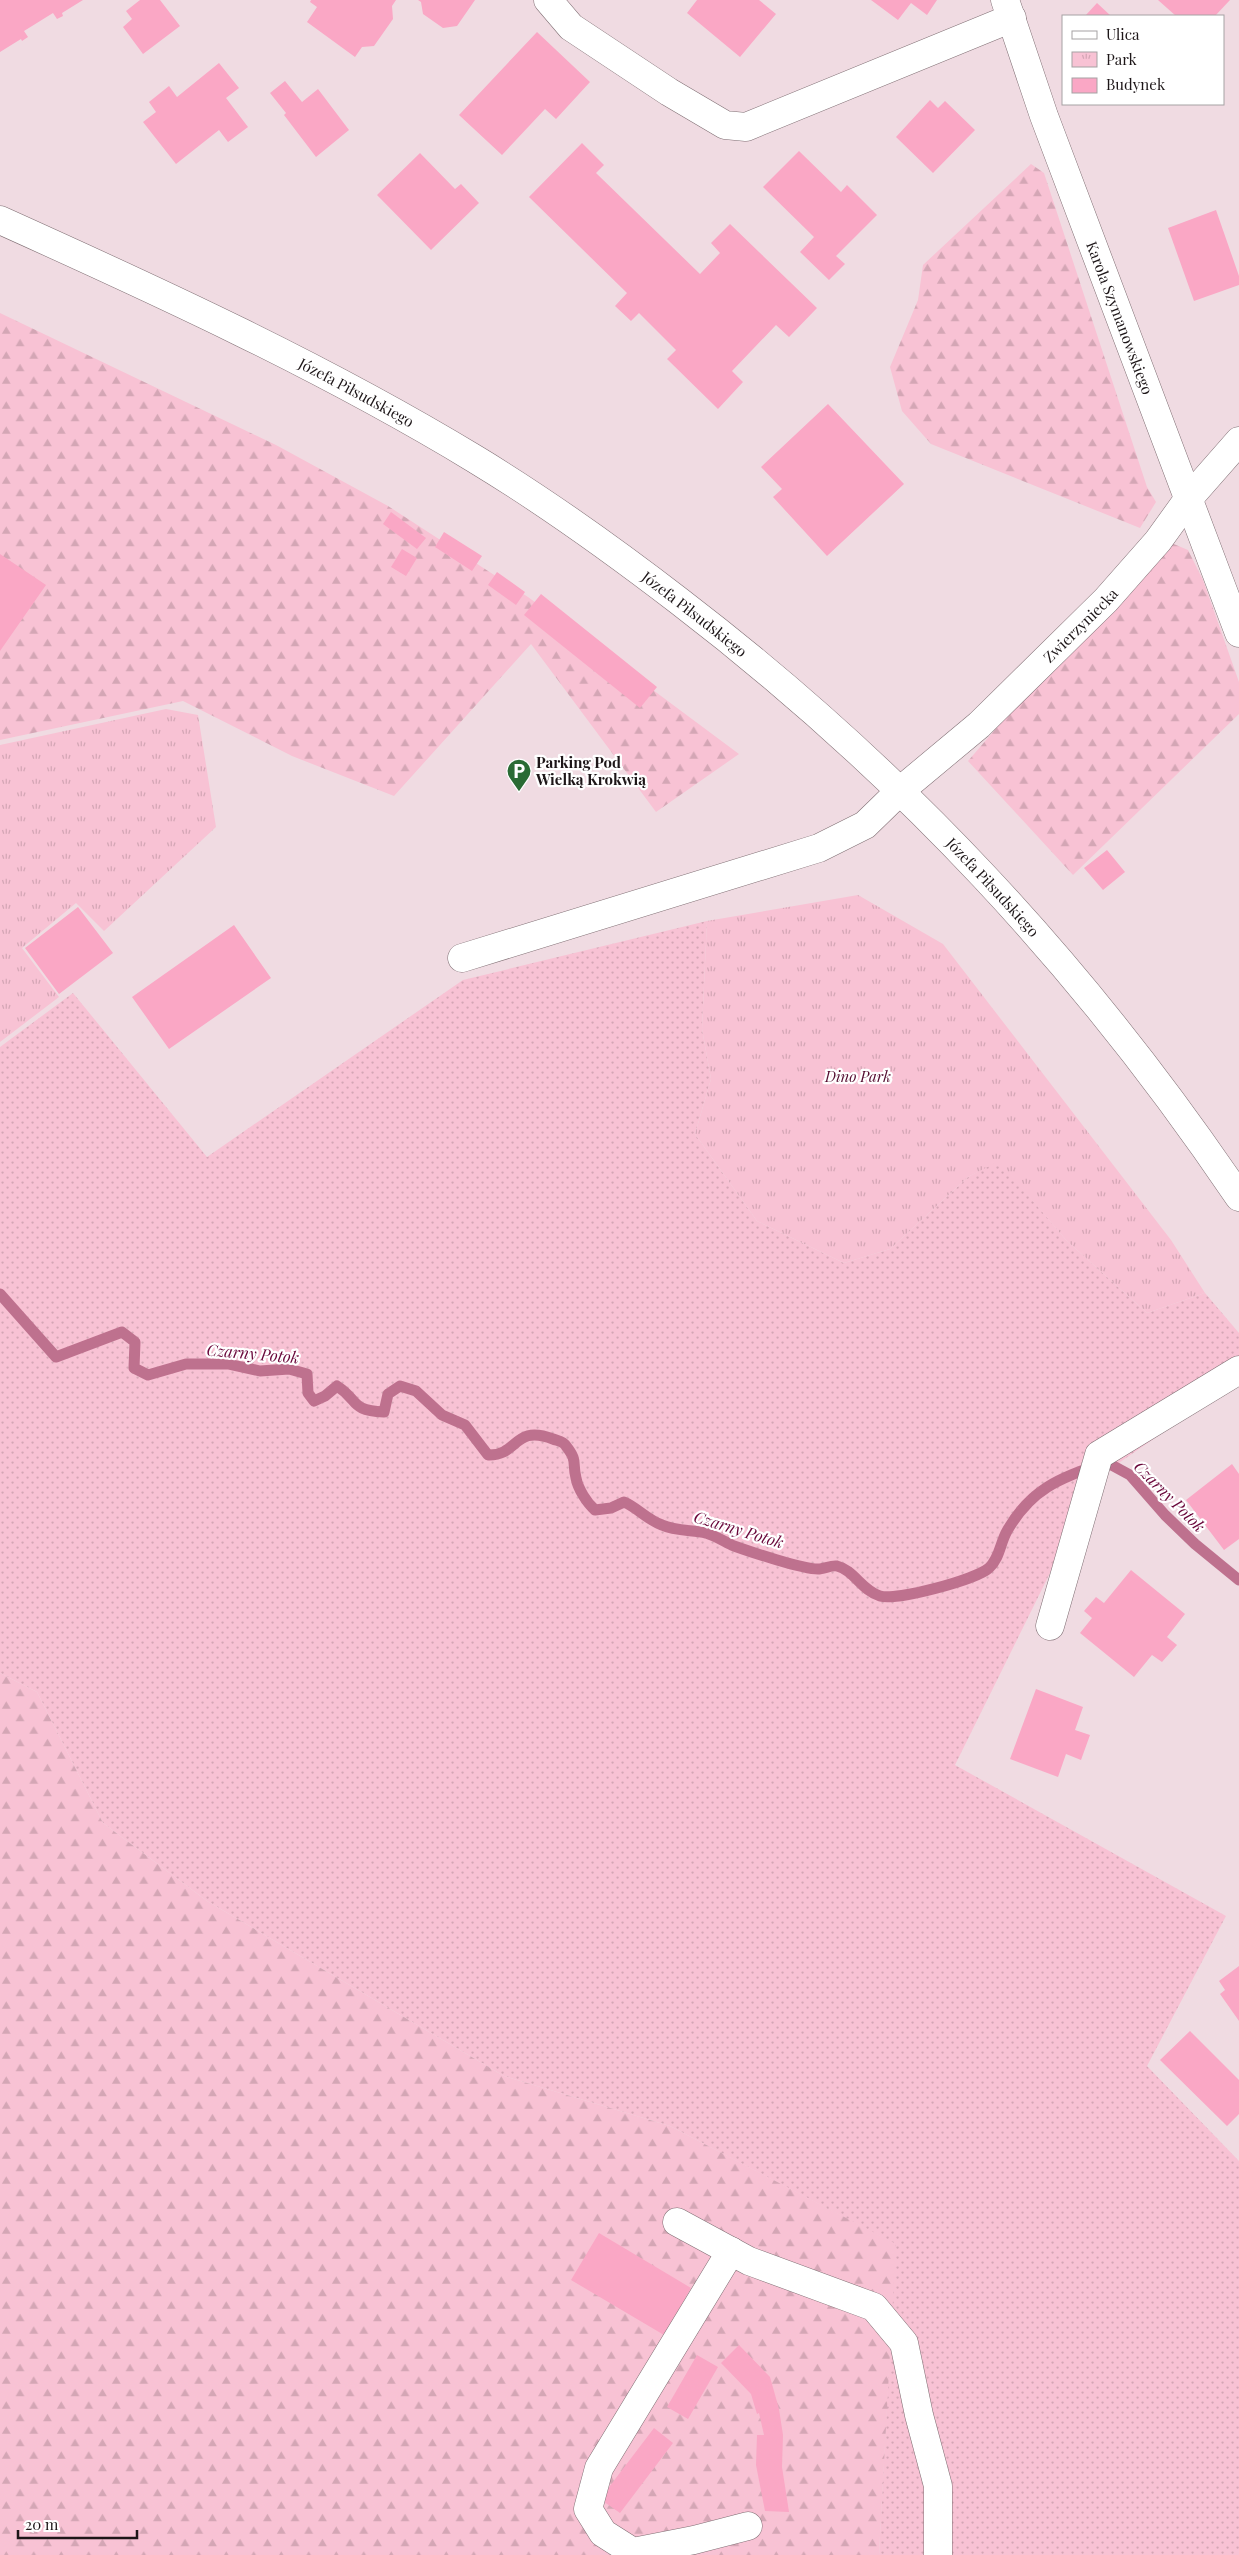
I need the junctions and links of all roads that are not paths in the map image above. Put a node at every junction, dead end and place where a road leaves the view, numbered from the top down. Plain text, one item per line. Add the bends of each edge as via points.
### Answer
1 (548, 0) edge
2 (1008, 9) edge
3 (0, 220) edge
4 (1239, 440) edge
5 (1189, 498) junction
6 (1239, 632) edge
7 (901, 790) junction
8 (462, 958) dead end
9 (1239, 1197) edge
10 (1239, 1370) edge
11 (1050, 1626) dead end
12 (677, 2222) dead end
13 (731, 2252) junction
14 (748, 2526) dead end
15 (938, 2555) edge

1 - 2 street via 571,27 669,92 725,125 746,128
2 - 5 street, Karola Szymanowskiego via 1044,116
3 - 7 street, Józefa Piłsudskiego via 289,355 362,393 476,460 590,535 695,613 818,714
4 - 5 street, Zwierzyniecka
5 - 6 street, Karola Szymanowskiego
5 - 7 street, Zwierzyniecka via 1158,541 1106,600 979,725
7 - 8 street, Zwierzyniecka via 865,825 819,848
7 - 9 street, Józefa Piłsudskiego via 1023,917 1084,989 1159,1082
10 - 11 street via 1099,1455
12 - 13 street
13 - 14 street via 599,2468 588,2509 604,2533 633,2552
13 - 15 street via 874,2307 904,2343 938,2486

